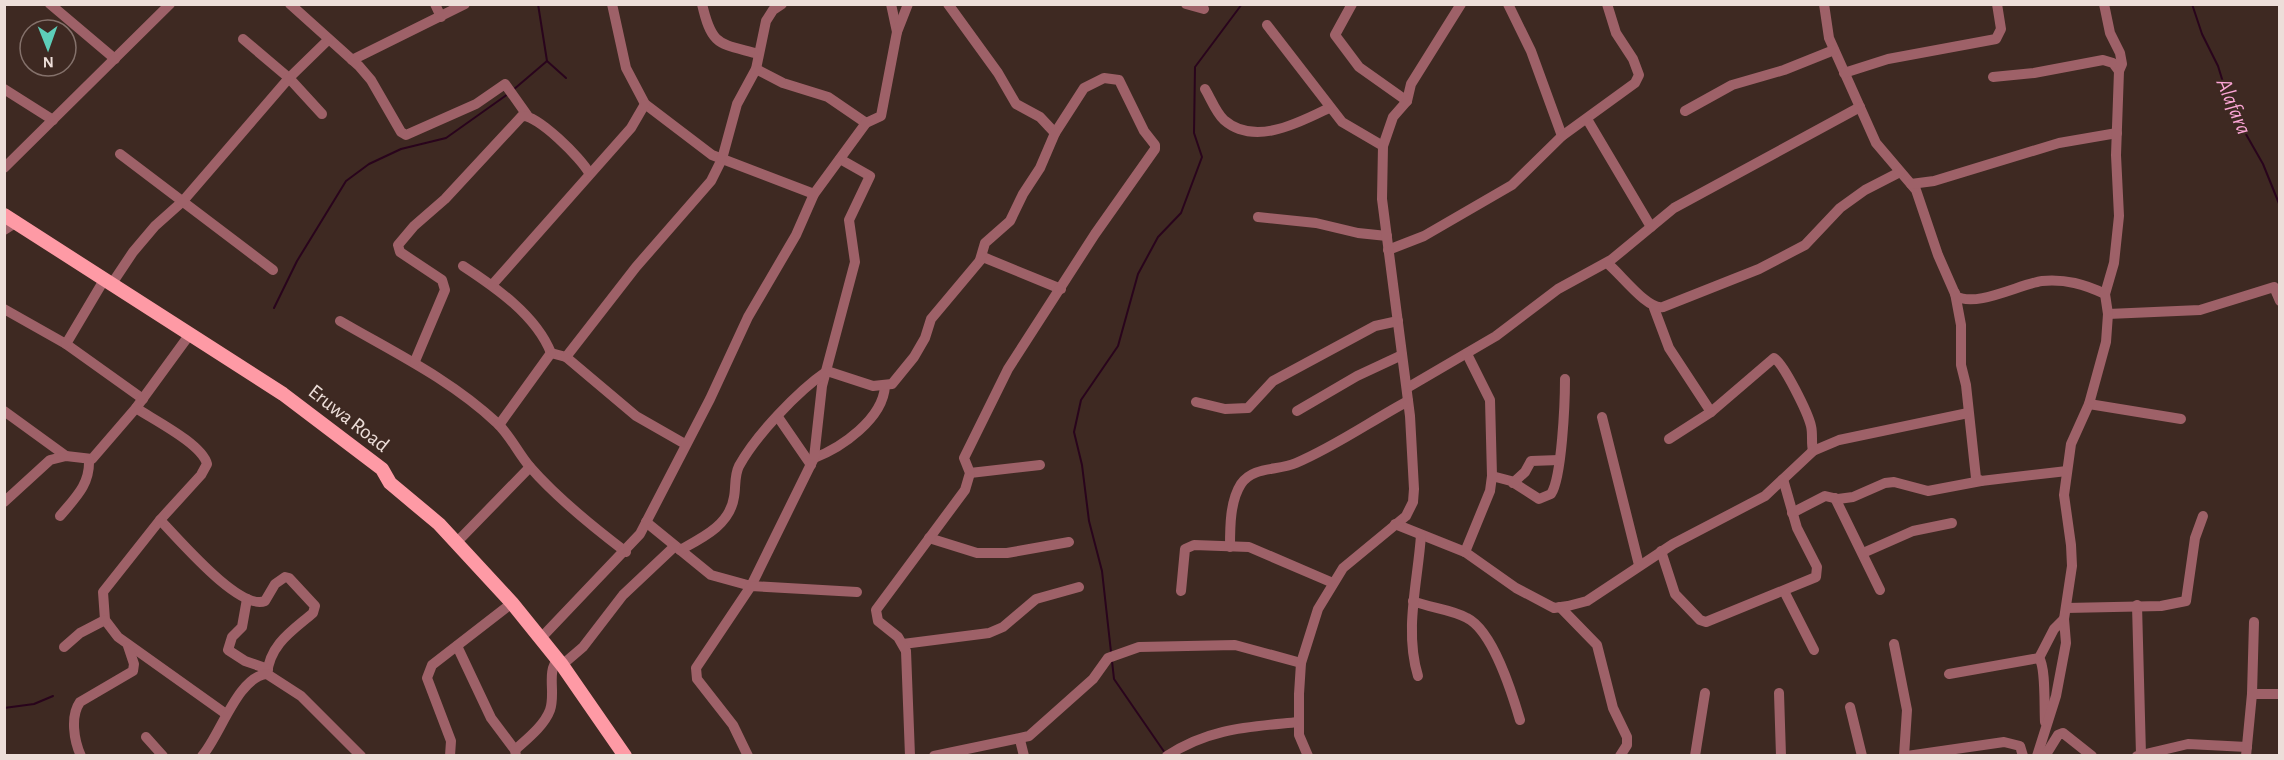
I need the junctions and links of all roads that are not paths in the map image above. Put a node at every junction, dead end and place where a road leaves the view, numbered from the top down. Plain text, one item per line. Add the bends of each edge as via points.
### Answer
1 (50, 4) edge
2 (170, 4) edge
3 (290, 4) edge
4 (435, 4) edge
5 (465, 4) edge
6 (612, 4) edge
7 (702, 4) edge
8 (782, 4) edge
9 (891, 4) edge
10 (908, 4) edge
11 (948, 4) edge
12 (1186, 4) edge
13 (1352, 4) edge
14 (1461, 4) edge
15 (1508, 4) edge
16 (1607, 4) edge
17 (1824, 4) edge
18 (1998, 4) edge
19 (2104, 4) edge
20 (1204, 9) dead end
21 (441, 16) junction
22 (1267, 25) dead end
23 (897, 32) junction
24 (243, 39) dead end
25 (328, 40) junction
26 (1834, 50) junction
27 (758, 54) junction
28 (115, 59) junction
29 (352, 60) junction
30 (756, 69) junction
31 (2119, 71) junction
32 (1844, 73) junction
33 (1993, 77) dead end
34 (289, 78) junction
35 (4, 89) edge
36 (1205, 89) dead end
37 (1407, 101) junction
38 (645, 104) junction
39 (1860, 107) junction
40 (1329, 108) junction
41 (1685, 111) dead end
42 (321, 114) dead end
43 (527, 115) junction
44 (1587, 118) junction
45 (53, 120) junction
46 (866, 123) junction
47 (1055, 133) junction
48 (2117, 134) junction
49 (1562, 136) junction
50 (1383, 146) junction
51 (120, 154) dead end
52 (722, 159) junction
53 (840, 159) junction
54 (4, 168) edge
55 (1900, 172) junction
56 (589, 173) junction
57 (1911, 184) junction
58 (814, 194) junction
59 (183, 201) junction
60 (1258, 217) dead end
61 (8, 223) edge
62 (1651, 227) junction
63 (1387, 236) junction
64 (1388, 250) junction
65 (981, 260) junction
66 (1607, 262) junction
67 (463, 266) dead end
68 (273, 270) dead end
69 (108, 283) junction
70 (492, 285) junction
71 (1061, 289) junction
72 (1955, 293) junction
73 (2105, 294) junction
74 (2280, 301) edge
75 (1654, 308) junction
76 (6, 314) edge
77 (2108, 314) junction
78 (340, 321) dead end
79 (1398, 321) junction
80 (190, 334) junction
81 (66, 344) junction
82 (550, 353) junction
83 (1467, 354) junction
84 (1402, 355) junction
85 (566, 357) junction
86 (415, 361) junction
87 (827, 371) junction
88 (1565, 379) dead end
89 (885, 386) junction
90 (1407, 388) junction
91 (143, 399) junction
92 (1408, 401) junction
93 (1196, 402) dead end
94 (2089, 405) junction
95 (136, 408) junction
96 (4, 411) edge
97 (1298, 411) dead end
98 (1711, 412) junction
99 (1968, 413) junction
100 (778, 417) junction
101 (1602, 417) dead end
102 (2181, 419) dead end
103 (499, 425) junction
104 (1669, 439) dead end
105 (685, 444) junction
106 (1813, 451) junction
107 (66, 456) junction
108 (89, 460) junction
109 (1559, 460) junction
110 (812, 461) junction
111 (1040, 465) dead end
112 (530, 467) junction
113 (2067, 471) junction
114 (970, 473) junction
115 (1492, 476) junction
116 (1783, 479) junction
117 (1981, 481) junction
118 (1514, 483) junction
119 (1770, 493) junction
120 (1835, 498) junction
121 (1788, 499) junction
122 (4, 502) edge
123 (1792, 513) junction
124 (60, 516) dead end
125 (2203, 516) dead end
126 (160, 520) junction
127 (646, 522) junction
128 (1952, 523) dead end
129 (1395, 524) junction
130 (1421, 535) junction
131 (929, 538) junction
132 (1069, 542) dead end
133 (456, 543) junction
134 (1230, 546) junction
135 (678, 548) junction
136 (1661, 551) junction
137 (626, 552) junction
138 (1466, 552) junction
139 (1863, 552) junction
140 (1639, 565) junction
141 (1333, 583) junction
142 (751, 586) junction
143 (1079, 587) dead end
144 (1880, 590) dead end
145 (1180, 591) dead end
146 (1784, 591) junction
147 (857, 592) dead end
148 (247, 599) junction
149 (1413, 601) junction
150 (512, 603) junction
151 (2137, 605) junction
152 (1560, 607) junction
153 (2065, 613) junction
154 (105, 620) junction
155 (2254, 622) dead end
156 (541, 638) junction
157 (903, 644) junction
158 (1894, 644) dead end
159 (128, 645) junction
160 (457, 646) junction
161 (64, 647) dead end
162 (1814, 650) dead end
163 (2039, 658) junction
164 (560, 662) junction
165 (1301, 663) junction
166 (268, 672) junction
167 (1949, 674) dead end
168 (1418, 676) dead end
169 (1705, 693) dead end
170 (1779, 693) dead end
171 (2252, 694) junction
172 (2280, 694) edge
173 (1850, 706) dead end
174 (226, 714) junction
175 (1520, 720) dead end
176 (1298, 722) junction
177 (2046, 726) junction
178 (1907, 735) junction
179 (146, 737) dead end
180 (1020, 740) junction
181 (2039, 750) edge
182 (2022, 751) edge
183 (2246, 752) edge
184 (516, 753) edge
185 (1924, 753) junction
186 (2139, 755) edge
187 (81, 756) edge
188 (164, 756) edge
189 (202, 756) edge
190 (361, 756) edge
191 (450, 756) edge
192 (625, 756) edge
193 (748, 756) edge
194 (910, 756) edge
195 (934, 756) edge
196 (1024, 756) edge
197 (1167, 756) edge
198 (1308, 756) edge
199 (1620, 756) edge
200 (1695, 756) edge
201 (1781, 756) edge
202 (1862, 756) edge
203 (1906, 756) edge
204 (2045, 756) edge
205 (2092, 756) edge

1 - 28 street
2 - 28 street
3 - 25 street
4 - 21 street
5 - 21 street
6 - 38 street via 626,68
7 - 27 street via 707,28 716,39
8 - 27 street via 768,15
9 - 23 street
10 - 23 street
11 - 47 street via 1016,104 1040,117
12 - 20 street
13 - 37 street via 1335,35 1359,67
14 - 37 street via 1411,84
15 - 49 street via 1532,51
16 - 44 street via 1616,33 1633,59 1638,80
17 - 26 street via 1825,25
18 - 32 street via 2001,29 1996,39 1888,59
19 - 31 street via 2110,33 2120,52
21 - 29 street
22 - 40 street
23 - 46 street via 884,109 881,116
24 - 34 street
25 - 29 street
25 - 34 street
26 - 32 street
26 - 41 street via 1732,85
27 - 30 street
28 - 45 street
29 - 43 street via 371,80 406,135 476,104 505,84
30 - 46 street via 783,83 828,97
30 - 52 street via 737,104
31 - 33 street via 2109,61 2096,61
31 - 48 street
32 - 39 street
34 - 42 street
34 - 59 street
35 - 45 street
36 - 40 street via 1222,119 1242,130 1272,132
37 - 50 street via 1393,117
38 - 52 street
38 - 56 street via 630,128
39 - 55 street via 1876,143
39 - 62 street via 1693,197
40 - 50 street via 1342,122
43 - 56 street via 581,159
43 - 86 street via 517,120 446,199 398,245 400,252 445,285
44 - 49 street
44 - 62 street
45 - 54 street
46 - 53 street
47 - 65 street via 1013,215 985,243
47 - 71 street via 1084,88 1111,78 1122,84 1155,145
48 - 57 street via 2059,143 1934,181
48 - 73 street via 2119,216 2114,263
49 - 64 street via 1512,185 1424,236
50 - 63 street via 1382,199
51 - 59 street
52 - 58 street
52 - 85 street via 711,181 636,267
53 - 58 street
53 - 87 street via 870,176 849,220 855,262
55 - 57 street
55 - 75 street via 1840,208 1805,245 1759,269
56 - 70 street
57 - 72 street
58 - 105 street
59 - 68 street
59 - 69 street
60 - 63 street
61 - 69 main road, Eruwa Road
62 - 66 street
63 - 64 street
64 - 79 street
65 - 71 street via 989,259
65 - 89 street via 932,319 904,371
66 - 75 street
66 - 83 street via 1558,289
67 - 70 street
69 - 80 main road, Eruwa Road
69 - 81 street
70 - 82 street via 542,334
71 - 114 street via 990,403 964,459
72 - 73 street via 1972,300 2041,281 2061,280 2087,285
72 - 99 street
73 - 77 street
74 - 77 street via 2274,287 2200,310
75 - 98 street via 1669,348
76 - 81 street
77 - 94 street via 2106,342
78 - 86 street
79 - 84 street
79 - 93 street via 1375,326 1273,381 1248,408 1225,409
80 - 91 street
80 - 133 main road, Eruwa Road via 333,430 382,469 390,483
81 - 91 street
82 - 85 street
82 - 103 street
83 - 90 street
83 - 115 street via 1490,400
84 - 90 street
84 - 97 street
85 - 105 street via 636,416
86 - 103 street
87 - 89 street via 873,387
87 - 100 street via 798,392
87 - 110 street
88 - 109 street via 1566,415
89 - 110 street via 872,417 834,451
90 - 92 street
91 - 95 street
92 - 129 street via 1414,489 1411,509
92 - 134 street via 1296,464 1248,477 1237,494
94 - 102 street
94 - 113 street via 2071,444
95 - 108 street
95 - 126 street via 206,458 201,475
96 - 107 street
98 - 104 street
98 - 106 street via 1774,358 1808,417
99 - 106 street via 1839,440
99 - 117 street via 1975,474
100 - 110 street
100 - 135 street via 740,465 728,516 705,536
101 - 140 street
103 - 112 street
105 - 127 street
106 - 116 street
107 - 108 street
107 - 122 street via 50,460
108 - 124 street via 86,484
109 - 118 street via 1531,461
109 - 118 street via 1555,488 1546,498 1530,496
110 - 142 street
111 - 114 street
112 - 133 street
112 - 137 street
113 - 117 street
113 - 153 street via 2064,506 2072,566
114 - 131 street via 965,490
115 - 118 street
115 - 138 street
116 - 119 street
116 - 121 street
117 - 120 street via 1928,491 1885,483 1853,497
119 - 121 street
119 - 136 street
120 - 123 street via 1825,496
120 - 139 street
121 - 123 street
123 - 146 street via 1818,572 1816,577
125 - 151 street via 2195,538 2186,601
126 - 148 street via 215,576
126 - 154 street via 103,592
127 - 135 street
127 - 137 street
128 - 139 street via 1913,531
129 - 130 street
129 - 141 street via 1343,568
130 - 138 street
130 - 149 street
131 - 132 street via 977,553 1007,553
131 - 157 street via 876,610 878,621
133 - 150 main road, Eruwa Road
134 - 141 street via 1248,547
134 - 145 street via 1188,546
135 - 142 street via 711,575
135 - 164 street via 623,595 583,647
136 - 140 street
136 - 146 street via 1675,594 1706,622
137 - 156 street
138 - 152 street via 1516,588 1554,608
139 - 144 street
140 - 152 street via 1587,601
141 - 165 street via 1310,631
142 - 147 street
142 - 193 street via 695,674 733,725
143 - 157 street via 1036,599 1003,627 989,633
146 - 162 street
148 - 166 street via 242,627 232,637 228,650
148 - 166 street via 265,601 277,582 289,578 316,609 277,645 269,658
149 - 168 street via 1412,656
149 - 175 street via 1467,617 1481,629
150 - 156 main road, Eruwa Road
150 - 160 street
151 - 153 street
151 - 186 street
152 - 199 street via 1597,645 1612,708 1627,737
153 - 163 street
153 - 177 street via 2065,650
154 - 159 street
154 - 161 street
155 - 171 street
156 - 164 main road, Eruwa Road
157 - 194 street
158 - 178 street via 1906,699
159 - 174 street
159 - 187 street via 133,671 76,708 76,742
160 - 184 street via 491,718
160 - 191 street via 432,665 427,678 451,741
163 - 167 street
163 - 177 street via 2044,669
164 - 184 street via 551,668 553,691 548,716
164 - 192 main road, Eruwa Road
165 - 176 street
165 - 180 street via 1251,648 1225,645 1140,647 1106,660 1093,679
166 - 174 street via 256,677
166 - 190 street via 301,696
169 - 200 street
170 - 201 street
171 - 172 street
171 - 183 street
173 - 202 street
174 - 189 street
176 - 197 street via 1232,729 1190,741
176 - 198 street
177 - 181 street
178 - 185 street
178 - 203 street
179 - 188 street
180 - 195 street
180 - 196 street
181 - 182 street
182 - 185 street via 2004,741
183 - 186 street via 2188,744
185 - 203 street
204 - 205 street via 2063,734

